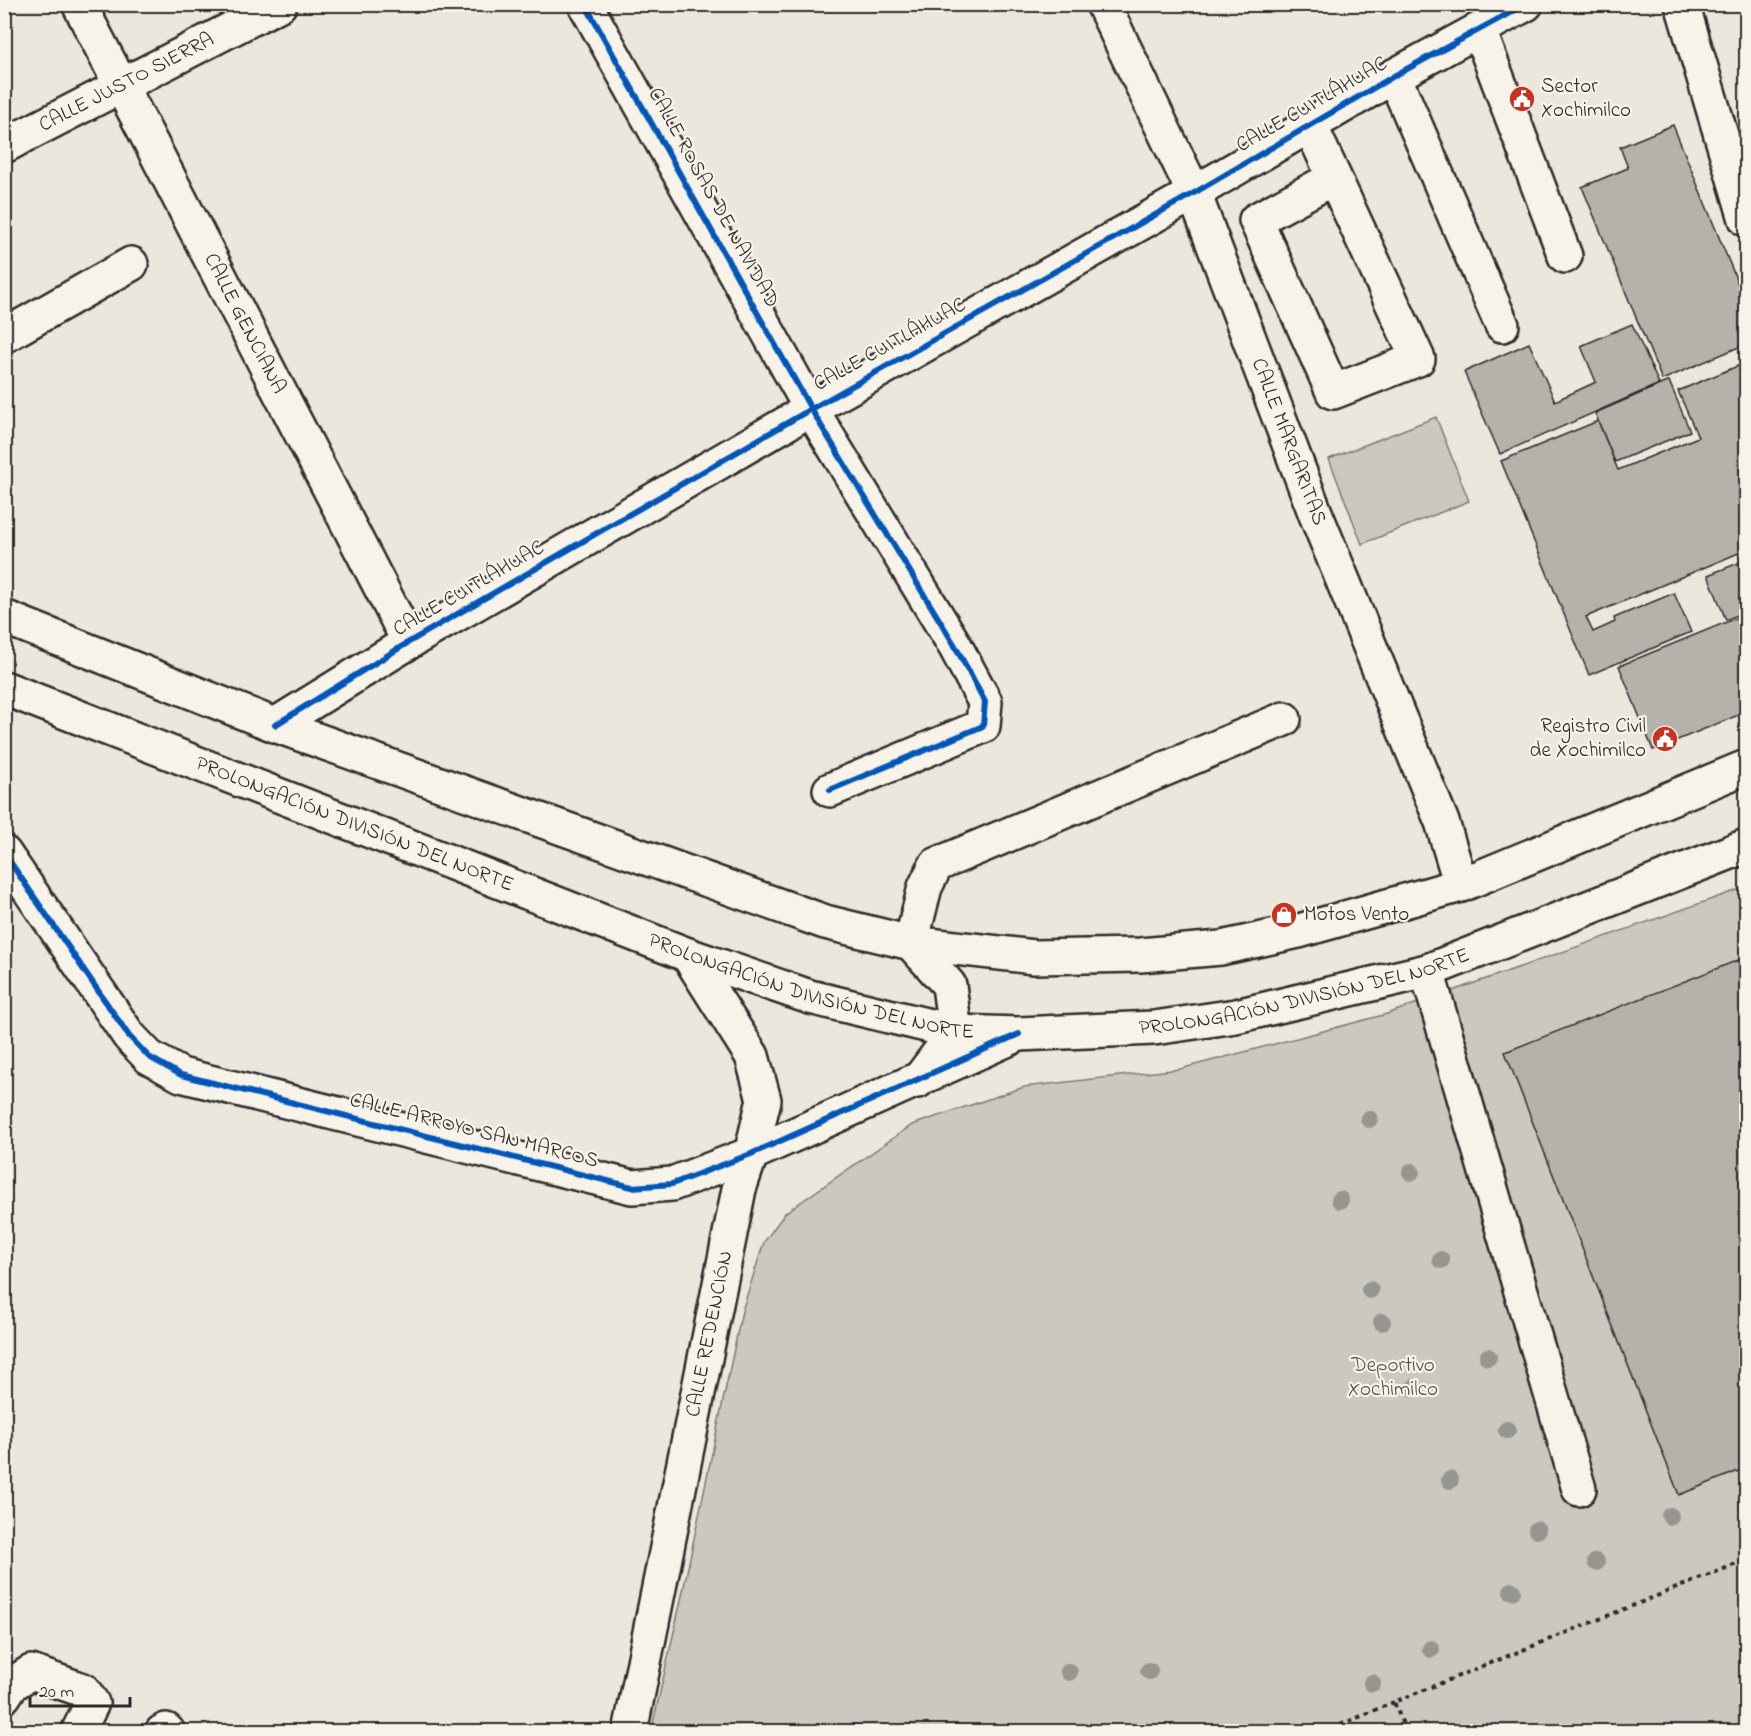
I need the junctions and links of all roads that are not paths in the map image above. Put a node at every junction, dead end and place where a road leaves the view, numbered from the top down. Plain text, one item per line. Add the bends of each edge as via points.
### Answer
1 (79, 4) edge
2 (280, 4) edge
3 (585, 4) edge
4 (1103, 4) edge
5 (1526, 4) edge
6 (1682, 4) edge
7 (1479, 30) junction
8 (1394, 76) junction
9 (121, 86) junction
10 (1310, 125) junction
11 (4, 146) edge
12 (1334, 178) junction
13 (1194, 193) junction
14 (1746, 219) edge
15 (1565, 256) dead end
16 (131, 264) dead end
17 (1502, 325) dead end
18 (4, 336) edge
19 (811, 408) junction
20 (4, 617) edge
21 (409, 642) junction
22 (4, 688) edge
23 (1284, 719) dead end
24 (275, 725) junction
25 (1746, 767) edge
26 (830, 790) dead end
27 (1746, 846) edge
28 (4, 853) edge
29 (1461, 885) junction
30 (911, 943) junction
31 (688, 955) junction
32 (1427, 971) junction
33 (955, 1032) junction
34 (1019, 1034) junction
35 (918, 1081) junction
36 (751, 1154) junction
37 (1579, 1489) dead end
38 (4, 1696) edge
39 (78, 1731) edge
40 (162, 1731) edge
41 (168, 1731) edge
42 (630, 1731) edge

1 - 9 street, CALLE GENCIANA
2 - 9 street, CALLE JUSTO SIERRA
3 - 19 street, CALLE ROSAS DE NAVIDAD
4 - 13 street, CALLE MARGARITAS
5 - 7 street, CALLE CUITLÁHUAC
6 - 14 street
7 - 8 street, CALLE CUITLÁHUAC
7 - 15 street
8 - 10 street, CALLE CUITLÁHUAC
8 - 17 street
9 - 11 street, CALLE JUSTO SIERRA
9 - 21 street, CALLE GENCIANA
10 - 12 street
10 - 13 street, CALLE CUITLÁHUAC
12 - 12 street via 1418,359 1333,392 1256,220
13 - 19 street, CALLE CUITLÁHUAC
13 - 29 street, CALLE MARGARITAS via 1317,515 1442,822
16 - 18 street
19 - 21 street, CALLE CUITLÁHUAC
19 - 26 street, CALLE ROSAS DE NAVIDAD via 985,702 983,726
20 - 24 street
21 - 24 street, CALLE CUITLÁHUAC
22 - 31 street, PROLONGACIÓN DIVISIÓN DEL NORTE
23 - 30 street via 936,865 925,887
24 - 30 street via 825,922
25 - 29 street
27 - 32 street, PROLONGACIÓN DIVISIÓN DEL NORTE
28 - 36 street, CALLE ARROYO SAN MARCOS via 129,1036 149,1057 181,1075 632,1187 672,1184
29 - 30 street via 1299,931 1221,948 1140,955 1035,957
30 - 33 street via 949,985
31 - 33 street, PROLONGACIÓN DIVISIÓN DEL NORTE via 810,997
31 - 36 street, CALLE REDENCIÓN via 752,1056 764,1100
32 - 34 street, PROLONGACIÓN DIVISIÓN DEL NORTE via 1236,1016 1154,1028
32 - 37 street
33 - 34 street, PROLONGACIÓN DIVISIÓN DEL NORTE
33 - 35 street
34 - 35 street, CALLE ARROYO SAN MARCOS
35 - 36 street, CALLE ARROYO SAN MARCOS
36 - 42 street, CALLE REDENCIÓN via 739,1190
38 - 39 street via 11,1685 31,1672 83,1690 92,1703
40 - 41 street

